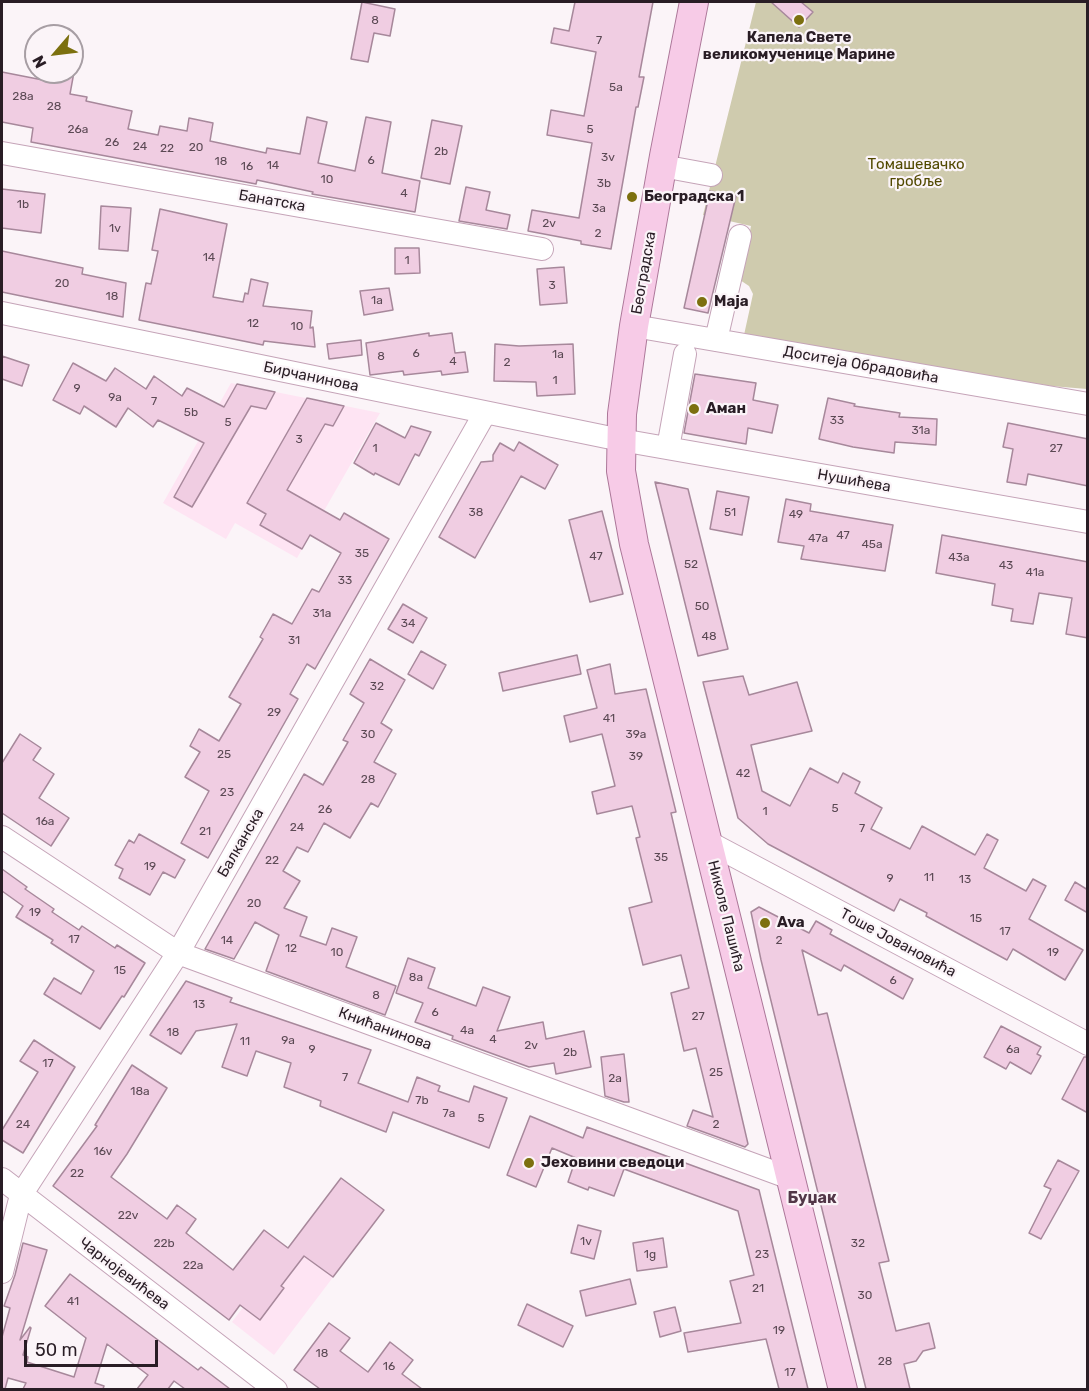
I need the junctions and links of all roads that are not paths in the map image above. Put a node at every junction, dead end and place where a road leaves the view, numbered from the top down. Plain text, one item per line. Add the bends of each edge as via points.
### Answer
1 (694, 2) edge
2 (2, 153) edge
3 (662, 166) junction
4 (711, 175) dead end
5 (741, 236) dead end
6 (542, 249) dead end
7 (2, 313) edge
8 (634, 326) junction
9 (716, 340) junction
10 (685, 354) dead end
11 (1088, 404) edge
12 (485, 412) junction
13 (621, 440) junction
14 (668, 448) junction
15 (1088, 522) edge
16 (2, 837) edge
17 (708, 842) junction
18 (178, 953) junction
19 (1088, 1044) edge
20 (790, 1178) junction
21 (2, 1179) edge
22 (21, 1195) junction
23 (2, 1272) edge
24 (276, 1389) edge
25 (843, 1389) edge

1 - 3 main road, Београдска
2 - 6 street, Банатска
3 - 4 street
3 - 8 main road, Београдска
5 - 9 street
7 - 12 street, Бирчанинова
8 - 9 street, Доситеја Обрадовића
8 - 13 main road, Београдска
9 - 11 street, Доситеја Обрадовића
10 - 14 street
12 - 13 street, Бирчанинова
12 - 18 street, Балканска
13 - 14 street, Нушићева
13 - 17 main road, Николе Пашића via 621,471 629,519
14 - 15 street, Нушићева
16 - 18 street, Книћанинова
17 - 19 street, Тоше Јовановића
17 - 20 main road, Николе Пашића
18 - 20 street, Книћанинова
18 - 22 street, Балканска
20 - 25 main road, Николе Пашића
21 - 22 street, Чарнојевићева
22 - 23 street, Балканска
22 - 24 street, Чарнојевићева

